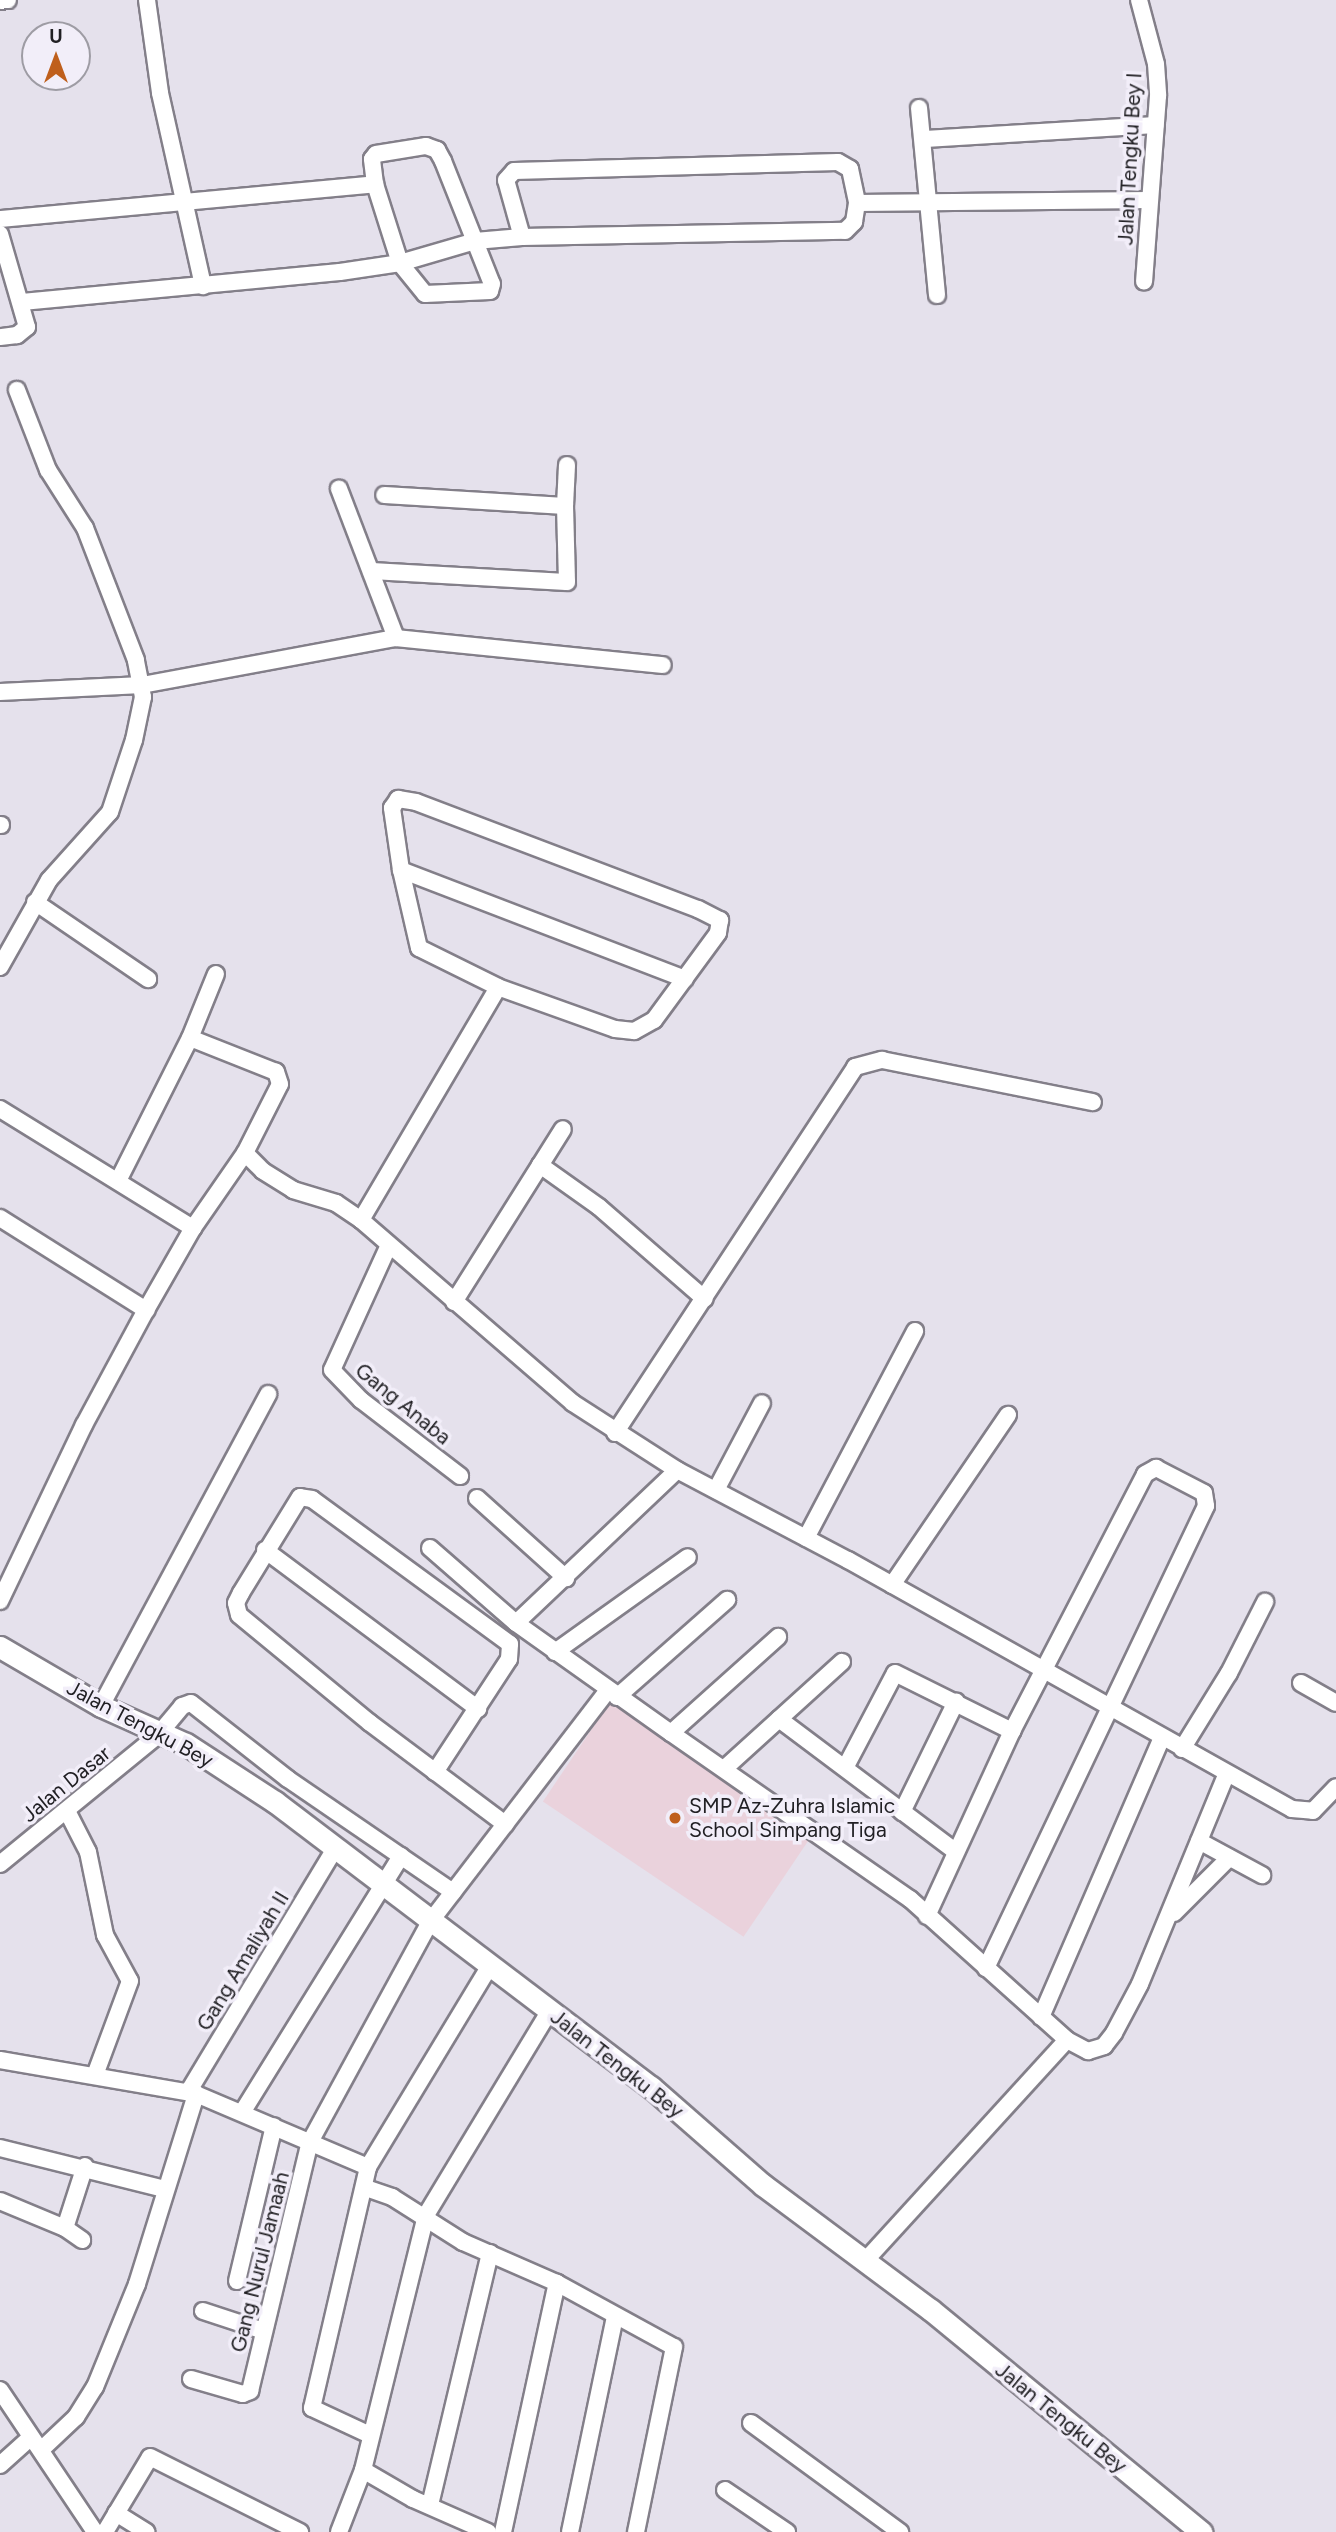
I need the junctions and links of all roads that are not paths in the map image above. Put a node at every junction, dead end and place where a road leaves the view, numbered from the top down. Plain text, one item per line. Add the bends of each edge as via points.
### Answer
1 (8, 0) edge
2 (147, 0) edge
3 (1139, 0) edge
4 (0, 1) edge
5 (919, 108) dead end
6 (1156, 125) junction
7 (925, 139) junction
8 (375, 184) junction
9 (931, 199) junction
10 (183, 200) junction
11 (1149, 200) junction
12 (857, 203) junction
13 (0, 219) edge
14 (0, 234) edge
15 (522, 237) junction
16 (475, 241) junction
17 (400, 263) junction
18 (1144, 281) dead end
19 (203, 286) junction
20 (937, 295) dead end
21 (22, 302) junction
22 (0, 337) edge
23 (17, 390) dead end
24 (567, 466) dead end
25 (339, 489) dead end
26 (384, 495) dead end
27 (565, 506) junction
28 (371, 571) junction
29 (396, 638) junction
30 (663, 665) dead end
31 (142, 685) junction
32 (0, 692) edge
33 (401, 870) junction
34 (35, 902) junction
35 (0, 967) edge
36 (216, 974) dead end
37 (148, 979) dead end
38 (685, 979) junction
39 (498, 987) junction
40 (190, 1038) junction
41 (1093, 1102) dead end
42 (0, 1109) edge
43 (563, 1129) dead end
44 (246, 1153) junction
45 (540, 1166) junction
46 (118, 1181) junction
47 (0, 1218) edge
48 (361, 1220) junction
49 (193, 1228) junction
50 (389, 1245) junction
51 (705, 1299) junction
52 (454, 1302) junction
53 (146, 1310) junction
54 (915, 1331) dead end
55 (268, 1394) dead end
56 (762, 1403) dead end
57 (1008, 1415) dead end
58 (615, 1433) junction
59 (677, 1470) junction
60 (460, 1476) dead end
61 (716, 1490) junction
62 (477, 1498) dead end
63 (806, 1538) junction
64 (430, 1548) dead end
65 (265, 1550) junction
66 (688, 1557) dead end
67 (566, 1578) junction
68 (892, 1585) junction
69 (727, 1600) dead end
70 (0, 1601) edge
71 (1265, 1602) dead end
72 (516, 1623) junction
73 (778, 1637) dead end
74 (0, 1647) edge
75 (555, 1652) junction
76 (842, 1662) dead end
77 (1045, 1671) junction
78 (1301, 1684) dead end
79 (612, 1694) junction
80 (956, 1702) junction
81 (1336, 1703) edge
82 (101, 1706) junction
83 (1109, 1707) junction
84 (478, 1709) junction
85 (779, 1718) junction
86 (1012, 1731) junction
87 (671, 1733) junction
88 (158, 1735) junction
89 (1162, 1738) junction
90 (1182, 1749) junction
91 (725, 1768) junction
92 (845, 1768) junction
93 (435, 1772) junction
94 (1226, 1775) junction
95 (1336, 1787) edge
96 (67, 1811) junction
97 (902, 1812) junction
98 (505, 1824) junction
99 (1199, 1841) junction
100 (335, 1849) junction
101 (956, 1852) junction
102 (401, 1856) junction
103 (1229, 1858) junction
104 (0, 1864) edge
105 (1262, 1875) dead end
106 (380, 1886) junction
107 (453, 1892) junction
108 (928, 1916) junction
109 (1170, 1917) junction
110 (430, 1922) junction
111 (489, 1967) junction
112 (986, 1968) junction
113 (549, 2012) junction
114 (1041, 2017) junction
115 (1067, 2040) junction
116 (0, 2060) edge
117 (95, 2075) junction
118 (196, 2094) junction
119 (243, 2111) junction
120 (274, 2126) junction
121 (310, 2142) junction
122 (0, 2148) edge
123 (85, 2166) junction
124 (368, 2167) junction
125 (366, 2188) junction
126 (164, 2189) junction
127 (0, 2201) edge
128 (426, 2215) junction
129 (65, 2228) junction
130 (82, 2240) dead end
131 (490, 2253) junction
132 (865, 2261) junction
133 (237, 2281) dead end
134 (557, 2283) junction
135 (203, 2311) dead end
136 (615, 2317) junction
137 (264, 2331) junction
138 (191, 2379) dead end
139 (0, 2390) edge
140 (751, 2423) dead end
141 (370, 2435) junction
142 (36, 2444) junction
143 (0, 2465) edge
144 (363, 2469) junction
145 (725, 2490) dead end
146 (430, 2505) junction
147 (116, 2513) junction
148 (95, 2532) edge
149 (105, 2532) edge
150 (147, 2532) edge
151 (300, 2532) edge
152 (339, 2532) edge
153 (488, 2532) edge
154 (503, 2532) edge
155 (570, 2532) edge
156 (636, 2532) edge
157 (788, 2532) edge
158 (900, 2532) edge
159 (1201, 2532) edge

1 - 4 street
2 - 10 street via 160,93
3 - 6 street, Jalan Tengku Bey I via 1156,64
5 - 7 street
6 - 7 street
6 - 11 street, Jalan Tengku Bey I
7 - 9 street
8 - 10 street
8 - 16 street via 372,165 376,154 433,147
8 - 17 street
9 - 11 street
9 - 12 street
9 - 20 street
10 - 13 street
10 - 19 street
11 - 18 street, Jalan Tengku Bey I
12 - 15 street via 854,222 845,231
12 - 15 street via 850,169 838,162 514,171 506,180
14 - 21 street
15 - 16 street
16 - 17 street
16 - 17 street via 492,284 490,291 425,295
17 - 19 street
19 - 21 street
21 - 22 street via 27,327 17,335
23 - 31 street via 48,470 85,528
24 - 27 street
25 - 28 street
26 - 27 street
27 - 28 street via 567,582
28 - 29 street
29 - 30 street
29 - 31 street
31 - 32 street
31 - 34 street via 134,740 110,812
33 - 38 street
33 - 38 street via 393,808 398,799 404,799 716,917 721,925 718,933
33 - 39 street via 419,948
34 - 35 street
34 - 37 street
36 - 40 street
38 - 39 street via 654,1020 634,1031 615,1029
39 - 48 street
40 - 44 street via 279,1076 280,1084
40 - 46 street
41 - 51 street via 882,1060 855,1066
42 - 46 street
43 - 45 street
44 - 48 street via 263,1171 293,1190 336,1203
44 - 49 street
45 - 51 street via 599,1207
45 - 52 street
46 - 49 street
47 - 53 street
48 - 50 street
49 - 53 street
50 - 52 street
50 - 60 street, Gang Anaba via 332,1370 361,1400
51 - 58 street
52 - 58 street
53 - 70 street via 84,1425
54 - 63 street
55 - 82 street
56 - 61 street
57 - 68 street
58 - 59 street
59 - 61 street
59 - 67 street
61 - 63 street
62 - 67 street
63 - 68 street
64 - 72 street
65 - 84 street
65 - 84 street via 296,1499 312,1499 505,1639 511,1653
65 - 93 street via 236,1604 239,1615
66 - 75 street
67 - 72 street
68 - 77 street
69 - 79 street, Gang Nurul Jamaah
71 - 90 street via 1229,1673
72 - 75 street
73 - 87 street
74 - 82 main road, Jalan Tengku Bey
75 - 79 street
76 - 85 street
77 - 83 street
77 - 83 street via 1145,1474 1156,1468 1204,1493 1206,1506
77 - 86 street
78 - 81 street
79 - 87 street
79 - 98 street, Gang Nurul Jamaah
80 - 86 street
80 - 92 street via 895,1673
80 - 97 street
82 - 88 main road, Jalan Tengku Bey
83 - 89 street
83 - 112 street
84 - 93 street
85 - 91 street
85 - 92 street
86 - 101 street
87 - 91 street
88 - 96 street, Jalan Dasar
88 - 100 main road, Jalan Tengku Bey via 186,1744
88 - 102 street, Jalan Dasar via 182,1706 195,1704 288,1779
89 - 90 street
89 - 114 street
90 - 94 street
91 - 108 street
92 - 97 street
93 - 98 street
94 - 95 street via 1308,1814
94 - 99 street
96 - 104 street, Jalan Dasar
96 - 117 street via 91,1861 105,1935 130,1981
97 - 101 street
98 - 107 street, Gang Nurul Jamaah
99 - 103 street
99 - 109 street
100 - 106 main road, Jalan Tengku Bey
100 - 118 street, Gang Amaliyah II via 190,2089
101 - 108 street
102 - 106 street
102 - 107 street, Jalan Dasar
103 - 105 street
103 - 109 street
106 - 110 main road, Jalan Tengku Bey
106 - 119 street
107 - 110 street, Gang Nurul Jamaah
108 - 112 street
109 - 115 street via 1104,2046 1088,2051
110 - 111 main road, Jalan Tengku Bey
110 - 121 street, Gang Nurul Jamaah
111 - 113 main road, Jalan Tengku Bey
111 - 124 street
112 - 114 street
113 - 128 street
113 - 132 main road, Jalan Tengku Bey via 651,2087 763,2185
114 - 115 street
115 - 132 street
116 - 117 street
117 - 118 street
118 - 119 street
118 - 126 street
119 - 120 street
120 - 121 street
120 - 133 street
121 - 124 street
121 - 137 street, Gang Nurul Jamaah
122 - 123 street
123 - 126 street
123 - 129 street
124 - 125 street
125 - 128 street
125 - 141 street via 335,2299 312,2409
126 - 142 street via 137,2284 95,2387 75,2417
127 - 129 street
128 - 131 street via 463,2242
128 - 141 street
129 - 130 street
131 - 134 street
131 - 146 street
132 - 159 main road, Jalan Tengku Bey
134 - 136 street
134 - 154 street
135 - 137 street
136 - 155 street
136 - 156 street via 676,2351
137 - 138 street, Gang Nurul Jamaah via 250,2391 243,2394
139 - 142 street
140 - 158 street
141 - 144 street
142 - 143 street
142 - 148 street
144 - 146 street
144 - 152 street
145 - 157 street
146 - 153 street
147 - 149 street
147 - 150 street
147 - 151 street via 144,2462 157,2458

